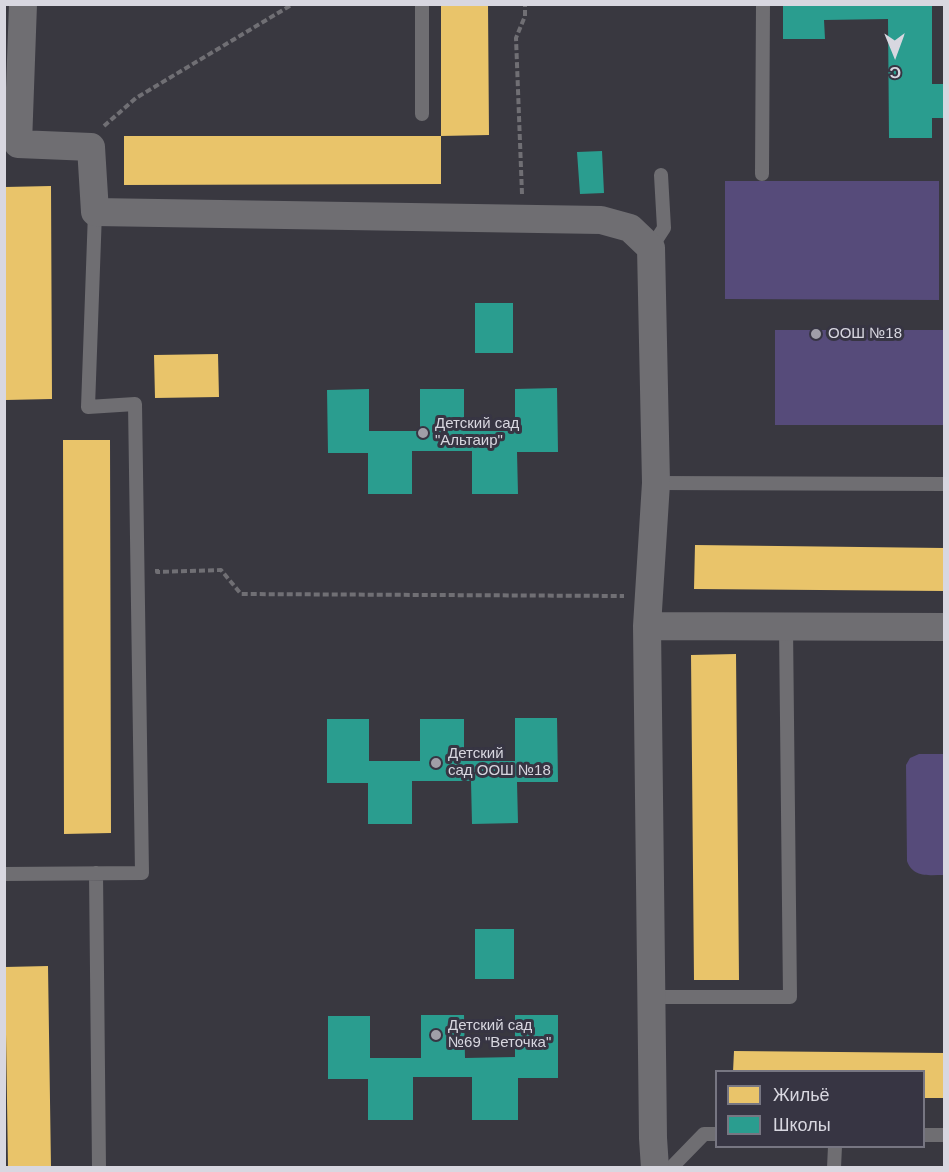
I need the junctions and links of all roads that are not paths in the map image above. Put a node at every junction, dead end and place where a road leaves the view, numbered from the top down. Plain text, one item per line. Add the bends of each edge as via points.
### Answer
1 (23, 4) edge
2 (422, 4) edge
3 (763, 4) edge
4 (422, 114) dead end
5 (11, 144) edge
6 (762, 174) dead end
7 (661, 175) dead end
8 (95, 212) junction
9 (651, 248) junction
10 (656, 483) junction
11 (945, 484) edge
12 (647, 626) junction
13 (786, 627) junction
14 (945, 627) edge
15 (96, 873) junction
16 (4, 874) edge
17 (651, 998) junction
18 (715, 1134) edge
19 (925, 1135) edge
20 (945, 1135) edge
21 (834, 1148) edge
22 (99, 1167) edge
23 (655, 1167) edge
24 (671, 1167) edge
25 (834, 1167) edge

1 - 5 street
2 - 4 lane
3 - 6 lane
5 - 8 street via 91,147
7 - 9 lane via 664,228
8 - 9 street via 601,220 630,228
8 - 15 lane via 88,406 135,404 142,873
9 - 10 street
10 - 11 lane
10 - 12 street
12 - 13 street
12 - 17 street
13 - 14 street
13 - 17 lane via 790,997
15 - 16 lane
15 - 22 lane
17 - 23 street
18 - 24 lane via 704,1134
19 - 20 lane
21 - 25 lane

